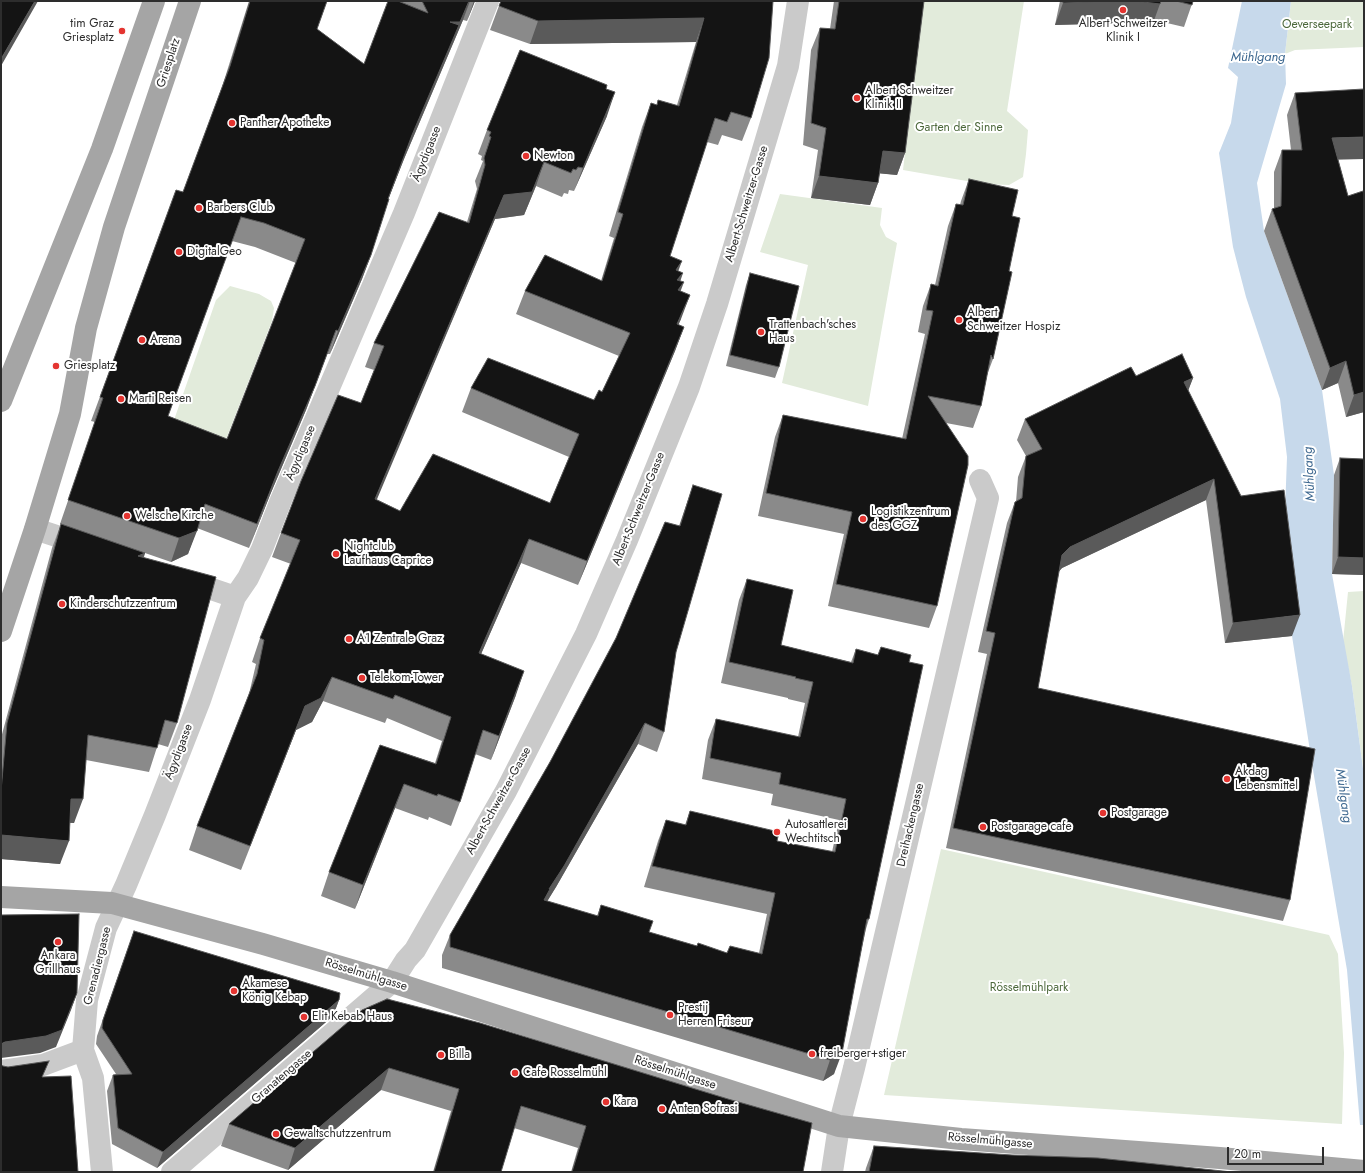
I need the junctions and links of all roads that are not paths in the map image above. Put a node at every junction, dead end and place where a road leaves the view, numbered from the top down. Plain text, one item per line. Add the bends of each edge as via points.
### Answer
1 (154, 1) edge
2 (190, 1) edge
3 (488, 1) edge
4 (798, 1) edge
5 (1, 401) edge
6 (980, 480) dead end
7 (35, 529) junction
8 (106, 553) edge
9 (165, 573) edge
10 (234, 597) junction
11 (1, 631) edge
12 (1, 897) edge
13 (117, 904) junction
14 (392, 982) junction
15 (83, 1050) junction
16 (1, 1071) edge
17 (839, 1126) junction
18 (1360, 1171) edge
19 (102, 1172) edge
20 (172, 1172) edge
21 (832, 1172) edge

1 - 5 main road via 102,149
2 - 7 main road, Griesplatz via 114,227 86,328 70,414
3 - 10 street, Ägydigasse via 404,212 262,549 248,578
4 - 14 street, Albert-Schweitzer-Gasse via 788,66 717,304 689,387 627,540 586,634 506,791 415,950
6 - 17 street, Dreihackengasse via 988,498
7 - 8 street
7 - 11 main road, Griesplatz
9 - 10 street
10 - 13 street, Ägydigasse via 200,700
12 - 13 main road, Rösselmühlgasse
13 - 14 main road, Rösselmühlgasse
13 - 15 street, Grenadiergasse via 106,928 87,1000
14 - 17 main road, Rösselmühlgasse
14 - 20 street, Granatengasse
15 - 16 street via 43,1065
15 - 19 street, Grenadiergasse via 93,1078
17 - 18 main road, Rösselmühlgasse via 961,1139
17 - 21 street, Dreihackengasse

